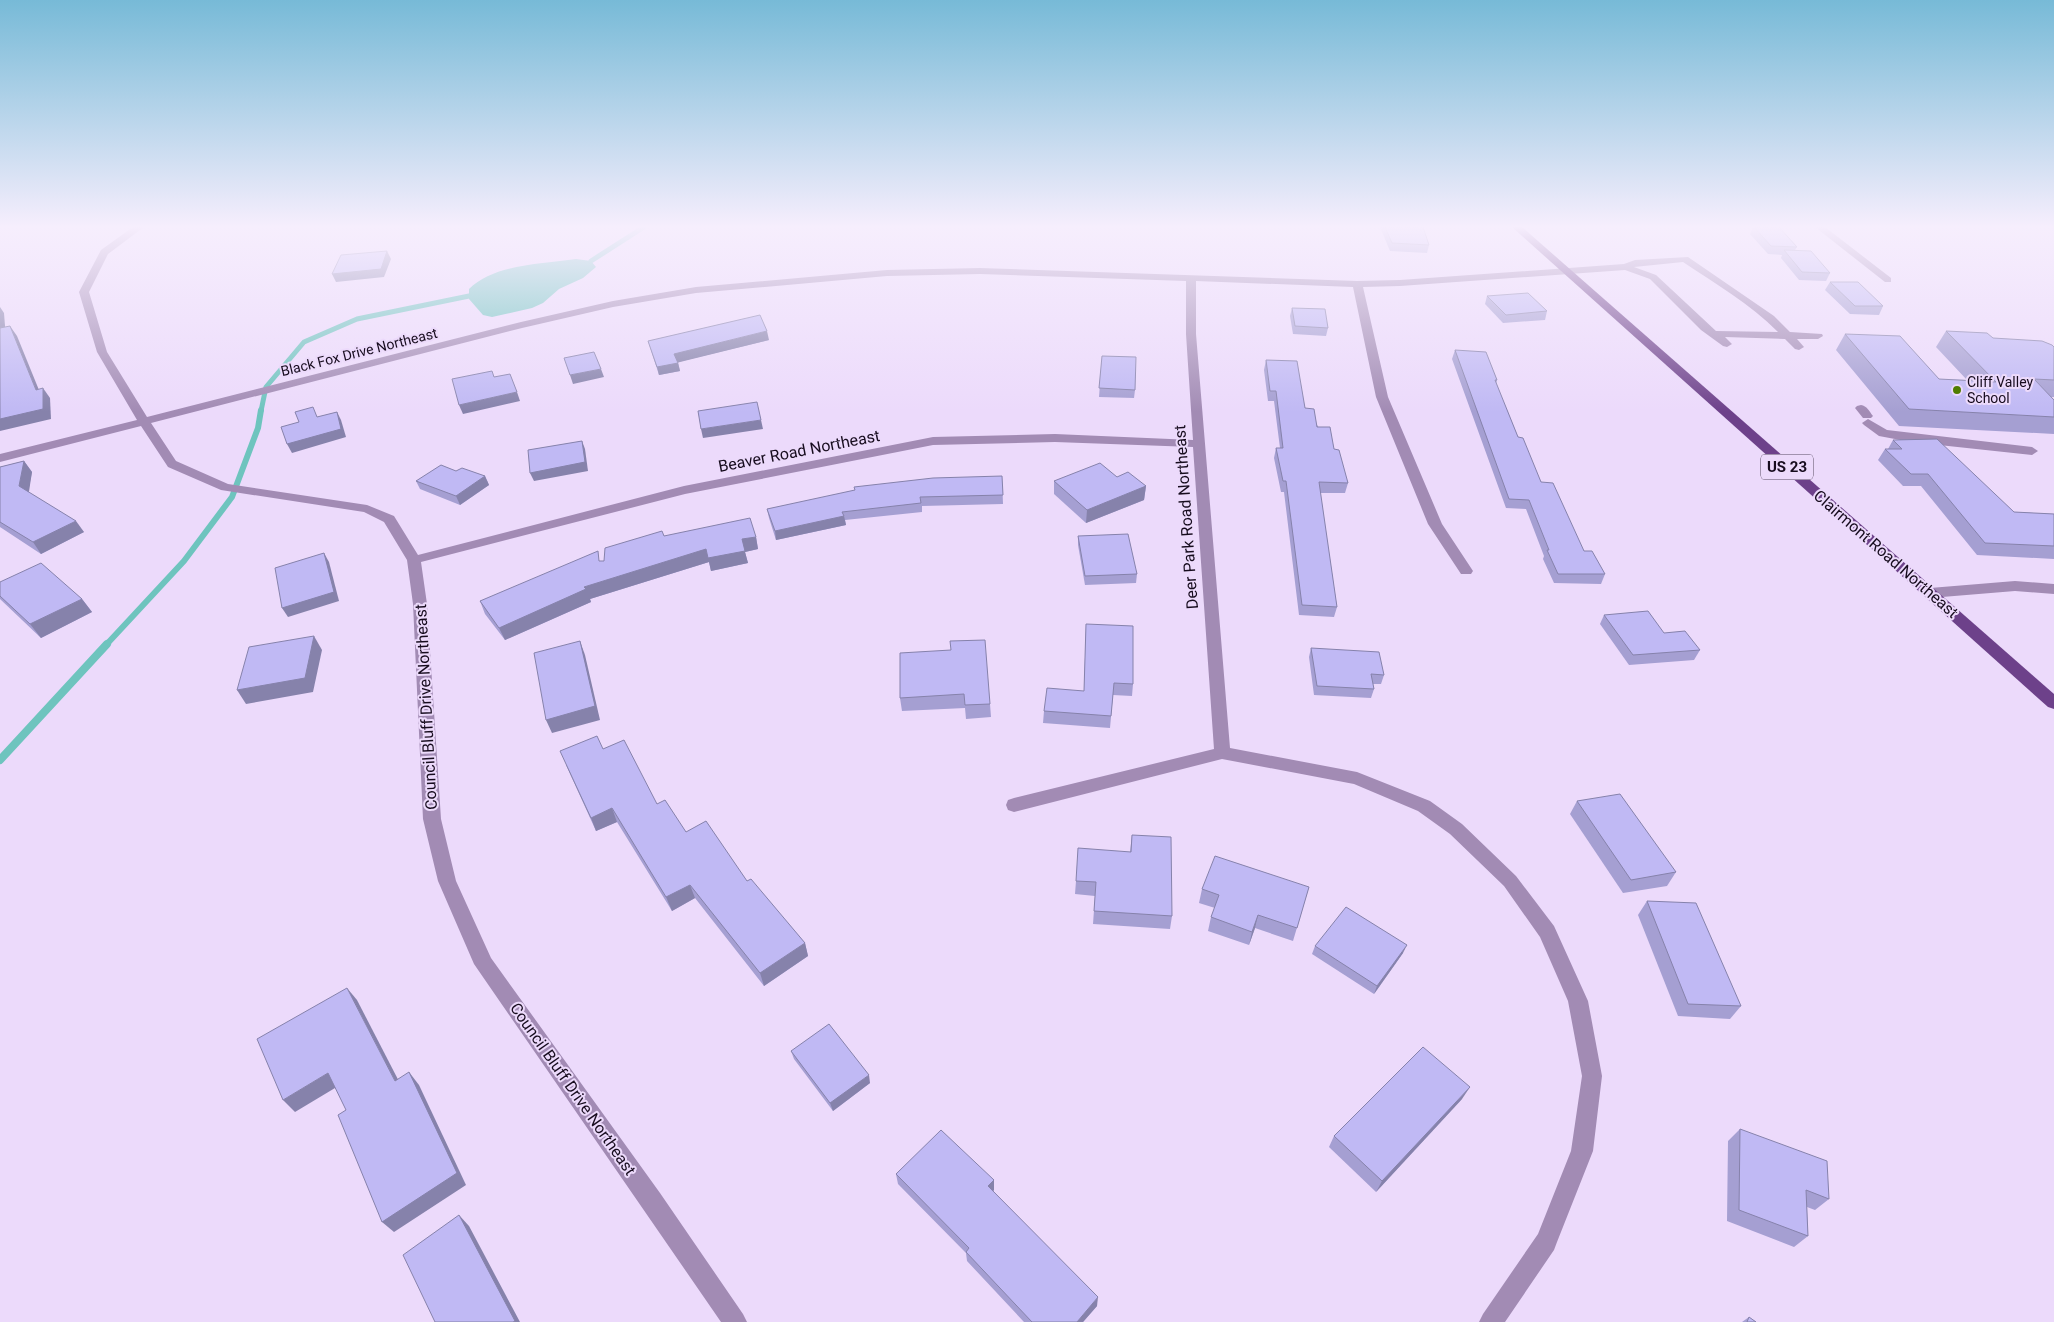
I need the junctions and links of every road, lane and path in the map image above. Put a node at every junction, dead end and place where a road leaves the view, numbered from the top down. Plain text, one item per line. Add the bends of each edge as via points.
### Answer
1 (86, 289) edge
2 (712, 289) edge
3 (1191, 289) edge
4 (1358, 289) edge
5 (1585, 289) edge
6 (1666, 289) edge
7 (1730, 289) edge
8 (1714, 334) junction
9 (1788, 335) junction
10 (1818, 336) dead end
11 (1727, 344) dead end
12 (1799, 347) dead end
13 (1865, 416) dead end
14 (144, 422) junction
15 (1198, 444) junction
16 (2032, 451) dead end
17 (0, 458) edge
18 (414, 560) junction
19 (1466, 571) dead end
20 (2054, 589) edge
21 (1930, 593) junction
22 (2054, 703) edge
23 (1222, 753) junction
24 (1014, 805) dead end
25 (735, 1322) edge
26 (1491, 1322) edge

1 - 14 street, Council Bluff Drive Northeast via 102,352
2 - 14 street, Black Fox Drive Northeast via 613,304 521,325
3 - 15 street, Deer Park Road Northeast
4 - 19 street via 1382,397 1434,524
5 - 21 main road, Clairmont Road Northeast / US 23
6 - 8 street
7 - 9 street
8 - 9 street
8 - 11 street
9 - 10 street
9 - 12 street
13 - 16 street via 1884,434
14 - 17 street, Black Fox Drive Northeast
14 - 18 street, Council Bluff Drive Northeast via 172,464 225,487 367,509 389,519
15 - 18 street, Beaver Road Northeast via 1055,438 933,440 684,490
15 - 23 street, Deer Park Road Northeast
18 - 25 street, Council Bluff Drive Northeast via 420,604 432,819 447,881 484,964
20 - 21 street via 2015,586
21 - 22 main road, Clairmont Road Northeast / US 23
23 - 24 street
23 - 26 street via 1357,778 1424,806 1456,829 1510,881 1547,932 1578,1001 1592,1076 1582,1151 1546,1242

